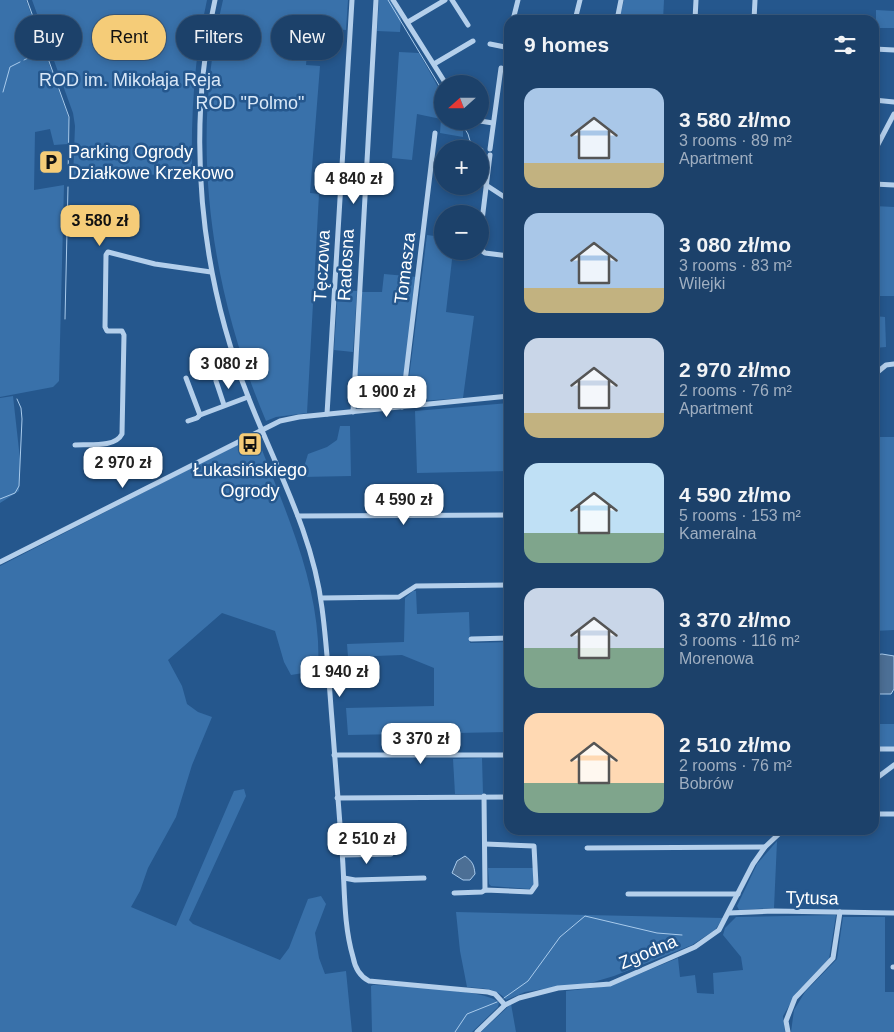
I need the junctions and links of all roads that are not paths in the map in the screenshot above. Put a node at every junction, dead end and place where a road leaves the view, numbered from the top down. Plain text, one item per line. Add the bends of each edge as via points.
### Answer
1 (215, 0) edge
2 (352, 0) edge
3 (376, 0) edge
4 (393, 0) edge
5 (445, 0) edge
6 (452, 0) edge
7 (518, 0) edge
8 (580, 0) edge
9 (621, 0) edge
10 (696, 0) edge
11 (754, 0) edge
12 (514, 15) edge
13 (576, 15) edge
14 (618, 15) edge
15 (695, 15) edge
16 (754, 15) edge
17 (408, 22) junction
18 (468, 25) dead end
19 (473, 41) dead end
20 (490, 44) dead end
21 (504, 48) edge
22 (879, 49) edge
23 (894, 50) edge
24 (434, 64) junction
25 (501, 68) dead end
26 (441, 75) edge
27 (879, 100) edge
28 (894, 102) edge
29 (894, 114) edge
30 (489, 122) edge
31 (493, 123) junction
32 (435, 133) dead end
33 (879, 142) edge
34 (489, 160) edge
35 (879, 184) edge
36 (894, 185) edge
37 (489, 187) edge
38 (504, 197) edge
39 (489, 254) edge
40 (504, 255) edge
41 (212, 272) junction
42 (894, 364) edge
43 (879, 371) edge
44 (186, 378) dead end
45 (216, 381) dead end
46 (248, 397) junction
47 (504, 397) edge
48 (224, 405) junction
49 (402, 407) junction
50 (353, 412) junction
51 (327, 414) junction
52 (200, 415) junction
53 (188, 421) dead end
54 (261, 429) junction
55 (75, 445) dead end
56 (504, 515) edge
57 (298, 516) junction
58 (0, 562) edge
59 (504, 585) edge
60 (321, 598) junction
61 (504, 638) edge
62 (471, 639) dead end
63 (879, 749) edge
64 (894, 749) edge
65 (334, 755) junction
66 (504, 755) edge
67 (894, 765) edge
68 (879, 776) edge
69 (484, 796) junction
70 (504, 797) edge
71 (338, 798) junction
72 (879, 814) edge
73 (894, 814) edge
74 (776, 837) edge
75 (485, 844) junction
76 (765, 847) junction
77 (587, 848) dead end
78 (342, 854) junction
79 (391, 854) dead end
80 (344, 878) junction
81 (424, 878) dead end
82 (485, 890) junction
83 (454, 893) dead end
84 (628, 894) dead end
85 (738, 894) junction
86 (840, 912) junction
87 (729, 913) junction
88 (894, 913) edge
89 (505, 1005) junction
90 (477, 1032) edge
91 (788, 1032) edge

1 - 41 street via 202,78 199,132 202,204
2 - 51 street, Tęczowa
3 - 50 street, Radosna
4 - 17 street
5 - 17 street
6 - 18 street
7 - 12 street
8 - 13 street
9 - 14 street
10 - 15 street
11 - 16 street
17 - 24 street
19 - 24 street
20 - 21 street
22 - 23 street
24 - 26 street
25 - 31 street
27 - 28 street
29 - 33 street
30 - 31 street
31 - 34 street
32 - 49 street, Tomasza
35 - 36 street
37 - 38 street
39 - 40 street
41 - 46 street via 230,347
41 - 55 street via 155,264 108,252 105,327 107,331 122,331 124,335 122,434 112,443
42 - 43 street
44 - 52 street
45 - 48 street
46 - 48 street
46 - 54 street
47 - 49 street
48 - 52 street
49 - 50 street
50 - 51 street
51 - 54 street via 288,419
52 - 53 street
54 - 57 street
54 - 58 street
56 - 57 street
57 - 60 street via 314,561
59 - 60 street via 416,586 398,597
60 - 65 street
61 - 62 street
63 - 64 street
65 - 66 street
65 - 71 street
67 - 68 street
69 - 70 street
69 - 71 street
69 - 75 street
71 - 78 street
72 - 73 street
74 - 76 street, Zgodna
75 - 82 street
75 - 82 street via 534,846 536,885 531,892
76 - 77 street
76 - 85 street, Zgodna
78 - 79 street
78 - 80 street
80 - 81 street
80 - 89 street via 351,952 362,977 374,982 488,992 495,994
82 - 83 street
84 - 85 street
85 - 87 street, Zgodna
86 - 87 street, Tytusa
86 - 88 street, Tytusa
86 - 91 street via 833,958 795,998 786,1021
87 - 89 street, Zgodna via 720,930 695,948 610,984 558,988
89 - 90 street, Zgodna

